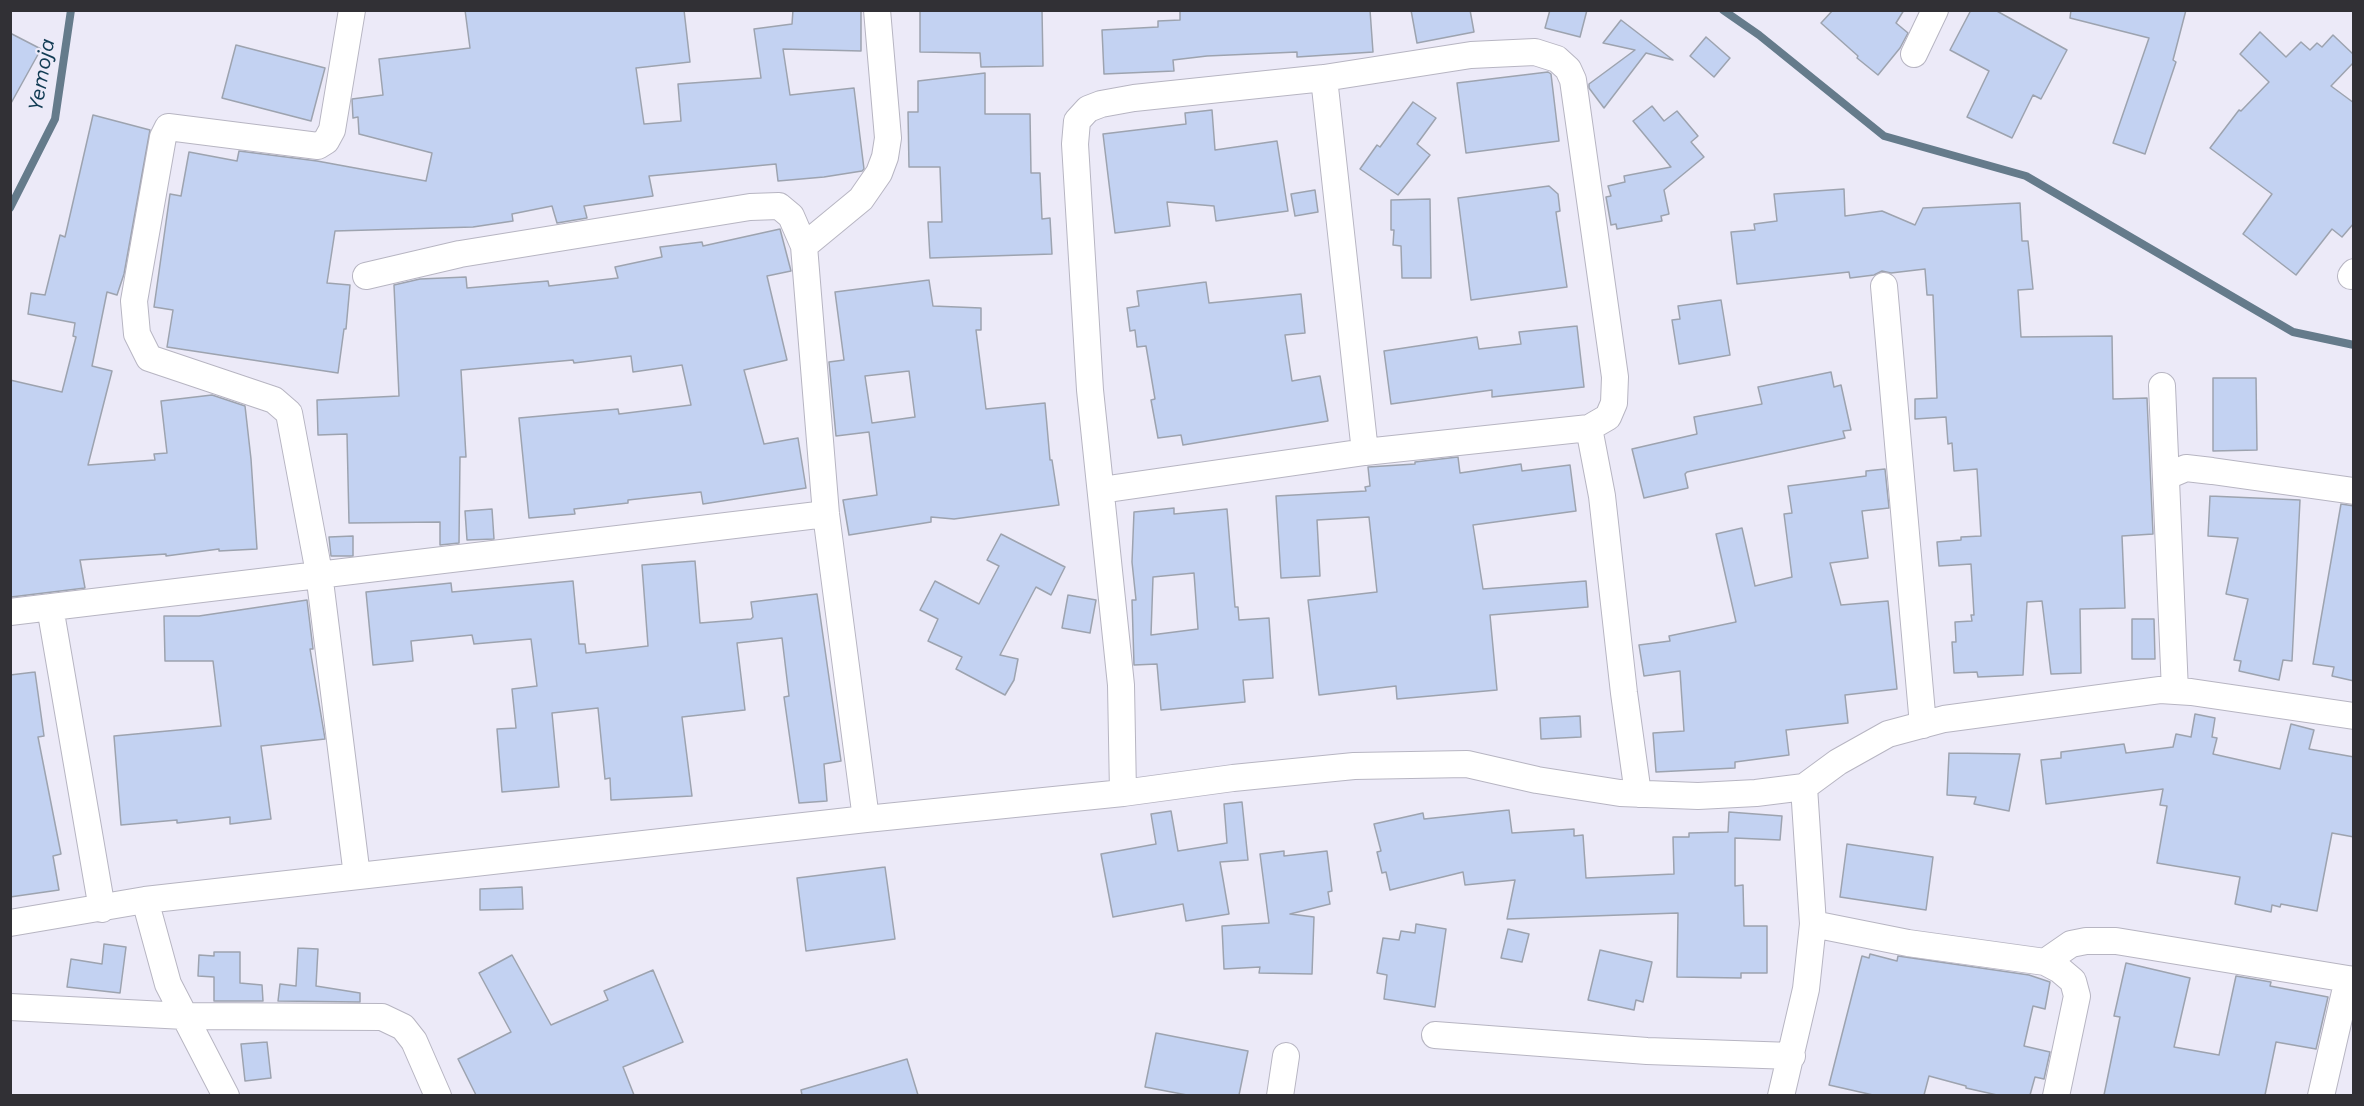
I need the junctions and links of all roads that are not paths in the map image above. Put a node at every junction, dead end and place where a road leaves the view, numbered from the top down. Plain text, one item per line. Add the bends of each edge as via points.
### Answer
1 (352, 10) edge
2 (877, 10) edge
3 (1935, 10) edge
4 (1914, 54) dead end
5 (1324, 78) junction
6 (804, 246) junction
7 (366, 276) dead end
8 (1884, 286) dead end
9 (2162, 386) dead end
10 (1589, 428) junction
11 (1365, 452) junction
12 (2167, 476) junction
13 (1101, 490) junction
14 (2354, 491) edge
15 (825, 514) junction
16 (319, 573) junction
17 (51, 607) junction
18 (10, 612) edge
19 (2175, 691) junction
20 (2354, 716) edge
21 (1923, 725) junction
22 (1804, 787) junction
23 (1124, 793) junction
24 (1638, 794) junction
25 (866, 819) junction
26 (357, 876) junction
27 (144, 900) junction
28 (102, 909) junction
29 (10, 923) edge
30 (1813, 924) junction
31 (2045, 962) junction
32 (2351, 980) edge
33 (10, 1007) edge
34 (185, 1016) junction
35 (1435, 1035) dead end
36 (1286, 1056) dead end
37 (1792, 1056) junction
38 (226, 1095) edge
39 (438, 1095) edge
40 (1280, 1095) edge
41 (1781, 1095) edge
42 (2056, 1095) edge
43 (2321, 1095) edge

1 - 16 street via 332,130 326,141 318,146 168,127 134,301 137,334 149,358 274,400 289,413
2 - 6 street via 888,138 885,157 861,199
3 - 4 street
5 - 10 street via 1521,51 1557,59 1568,69 1573,80 1616,392 1608,417
5 - 11 street
5 - 13 street via 1112,102 1088,109 1077,121 1090,390
6 - 7 street via 790,216 779,206 750,207 460,254
6 - 15 street
8 - 21 street
9 - 12 street
10 - 11 street
10 - 24 street via 1602,496
11 - 13 street
12 - 14 street via 2186,468
12 - 19 street
13 - 23 street via 1121,685
15 - 16 street
15 - 25 street
16 - 17 street
16 - 26 street
17 - 18 street
17 - 28 street
19 - 20 street
19 - 21 street via 1944,719
21 - 22 street via 1888,734 1838,762
22 - 24 street via 1698,796
22 - 30 street
23 - 24 street via 1309,770 1426,763 1467,764 1537,780
23 - 25 street
25 - 26 street
26 - 27 street
27 - 28 street
27 - 34 street via 168,984
28 - 29 street
30 - 31 street via 1908,943
30 - 37 street via 1806,989
31 - 32 street via 2071,944 2116,941
31 - 42 street via 2073,981 2077,996
32 - 43 street
33 - 34 street
34 - 38 street
34 - 39 street via 382,1017 403,1027 414,1041
35 - 37 street via 1647,1051
36 - 40 street
37 - 41 street

